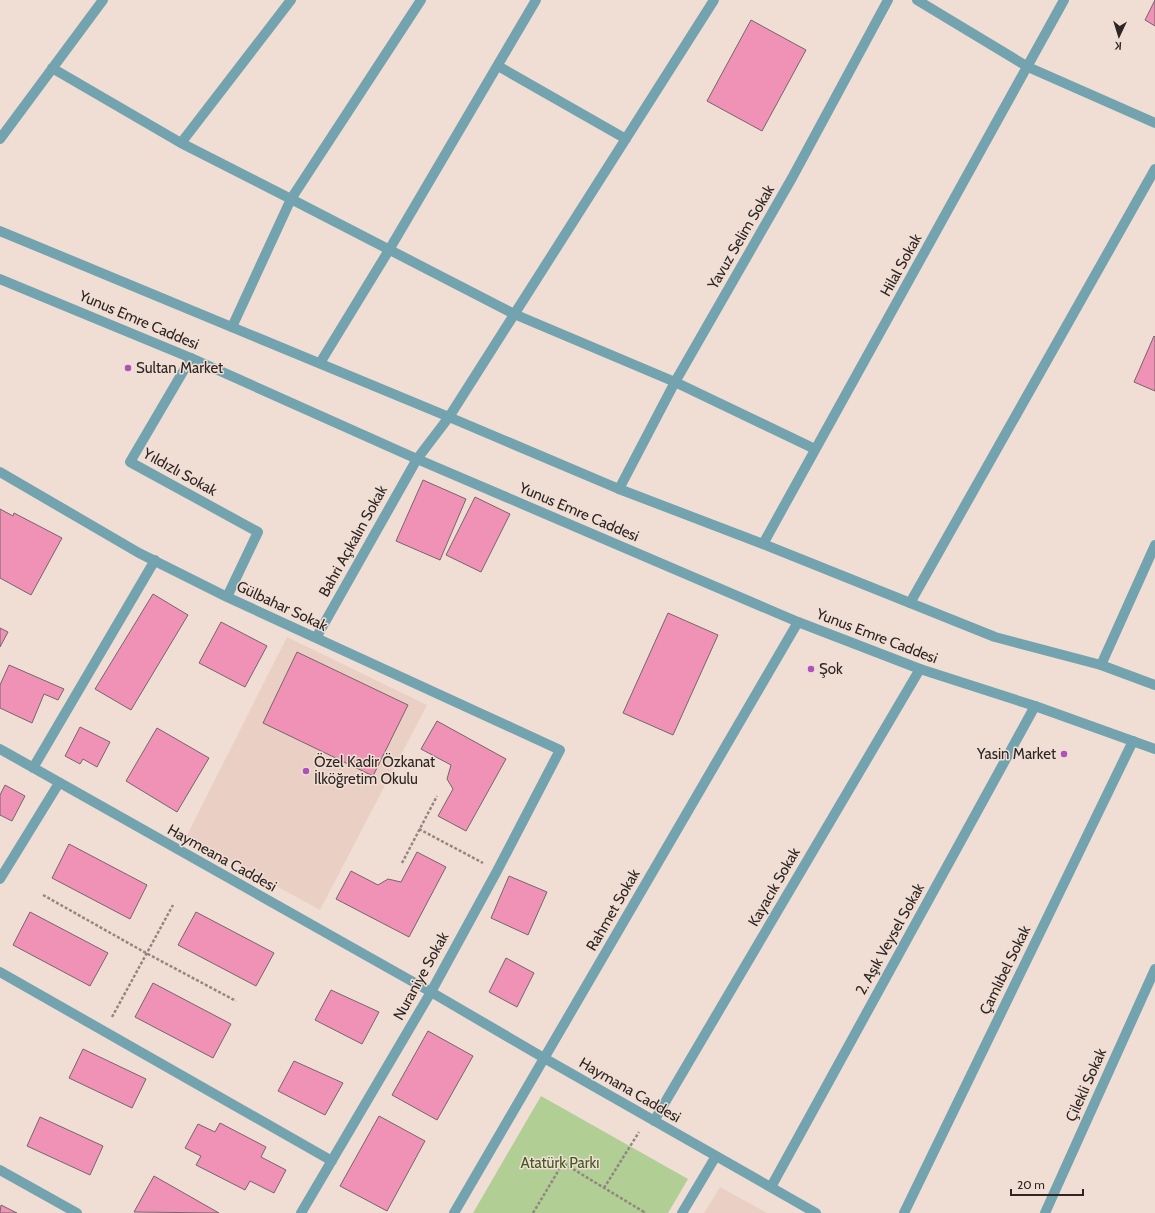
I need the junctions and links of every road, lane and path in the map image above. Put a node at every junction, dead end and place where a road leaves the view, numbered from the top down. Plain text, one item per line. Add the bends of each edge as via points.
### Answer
1 (104, 0) edge
2 (291, 0) edge
3 (421, 0) edge
4 (536, 0) edge
5 (714, 0) edge
6 (888, 0) edge
7 (917, 0) edge
8 (1064, 0) edge
9 (498, 66) junction
10 (1028, 67) junction
11 (52, 68) junction
12 (1155, 123) edge
13 (0, 139) edge
14 (626, 139) junction
15 (181, 144) junction
16 (1155, 169) edge
17 (291, 199) junction
18 (0, 231) edge
19 (389, 250) junction
20 (0, 279) edge
21 (514, 314) junction
22 (232, 328) junction
23 (191, 358) junction
24 (320, 364) junction
25 (675, 382) junction
26 (449, 417) junction
27 (815, 449) junction
28 (417, 459) junction
29 (0, 472) edge
30 (619, 489) junction
31 (763, 544) junction
32 (1155, 545) edge
33 (155, 560) junction
34 (227, 597) junction
35 (910, 603) junction
36 (798, 622) junction
37 (316, 638) junction
38 (1101, 665) junction
39 (920, 669) junction
40 (1155, 685) edge
41 (1035, 706) junction
42 (1133, 741) junction
43 (0, 749) edge
44 (1155, 749) edge
45 (560, 750) joint
46 (33, 768) junction
47 (59, 783) junction
48 (437, 796) dead end
49 (420, 829) junction
50 (402, 862) dead end
51 (497, 871) junction
52 (0, 880) edge
53 (43, 895) dead end
54 (173, 905) dead end
55 (146, 953) junction
56 (1155, 969) edge
57 (0, 972) edge
58 (431, 992) junction
59 (236, 1001) dead end
60 (104, 1031) junction
61 (544, 1058) junction
62 (651, 1119) junction
63 (716, 1156) junction
64 (332, 1161) junction
65 (0, 1170) edge
66 (771, 1187) junction
67 (604, 1188) junction
68 (77, 1213) edge
69 (301, 1213) edge
70 (454, 1213) edge
71 (533, 1213) edge
72 (643, 1213) edge
73 (682, 1213) edge
74 (816, 1213) edge
75 (904, 1213) edge
76 (1045, 1213) edge

1 - 11 street
2 - 15 street
3 - 17 street
4 - 9 street
5 - 14 street, Bahri Açıkalın Sokak
6 - 25 street, Yavuz Selim Sokak via 792,178
7 - 10 street
8 - 10 street, Hilal Sokak
9 - 14 street
9 - 19 street
10 - 12 street
10 - 27 street, Hilal Sokak
11 - 13 street
11 - 15 street
14 - 21 street, Bahri Açıkalın Sokak
15 - 17 street
16 - 35 street
17 - 19 street
17 - 22 street
18 - 22 street
19 - 21 street
19 - 24 street
20 - 23 street, Yunus Emre Caddesi
21 - 25 street
21 - 26 street, Bahri Açıkalın Sokak
22 - 24 street
23 - 28 street, Yunus Emre Caddesi
23 - 34 street, Yıldızlı Sokak via 130,462 258,532
24 - 26 street
25 - 27 street
25 - 30 street, Yavuz Selim Sokak
26 - 28 street, Bahri Açıkalın Sokak
26 - 30 street
27 - 31 street, Hilal Sokak
28 - 36 street, Yunus Emre Caddesi
28 - 37 street, Bahri Açıkalın Sokak
29 - 33 street, Gülbahar Sokak
30 - 31 street
31 - 35 street
32 - 38 street
33 - 34 street, Gülbahar Sokak
33 - 46 street
34 - 37 street, Gülbahar Sokak
35 - 38 street via 996,637
36 - 39 street, Yunus Emre Caddesi
36 - 61 street, Rahmet Sokak
37 - 45 street, Gülbahar Sokak
38 - 40 street
39 - 41 street, Yunus Emre Caddesi
39 - 62 street, Kayacık Sokak
41 - 42 street, Yunus Emre Caddesi
41 - 66 street, 2. Aşık Veysel Sokak
42 - 44 street, Yunus Emre Caddesi
42 - 75 street, Çamlıbel Sokak
43 - 46 street, Haymeana Caddesi
45 - 51 street, Nuraniye Sokak
46 - 47 street, Haymeana Caddesi
47 - 52 street
47 - 58 street, Haymeana Caddesi
48 - 49 path
49 - 50 path
49 - 51 path
51 - 58 street, Nuraniye Sokak
53 - 55 path
54 - 55 path
55 - 59 path
55 - 60 path
56 - 76 street, Çilekli Sokak
57 - 60 street
58 - 61 street, Haymana Caddesi
58 - 64 street, Nuraniye Sokak
60 - 64 street
61 - 62 street, Haymana Caddesi
61 - 70 street, Rahmet Sokak
62 - 63 street, Haymana Caddesi
62 - 67 path
63 - 66 street, Haymana Caddesi
63 - 73 street
64 - 69 street, Nuraniye Sokak
65 - 68 street
66 - 74 street, Haymana Caddesi
67 - 71 path via 563,1163
67 - 72 path

